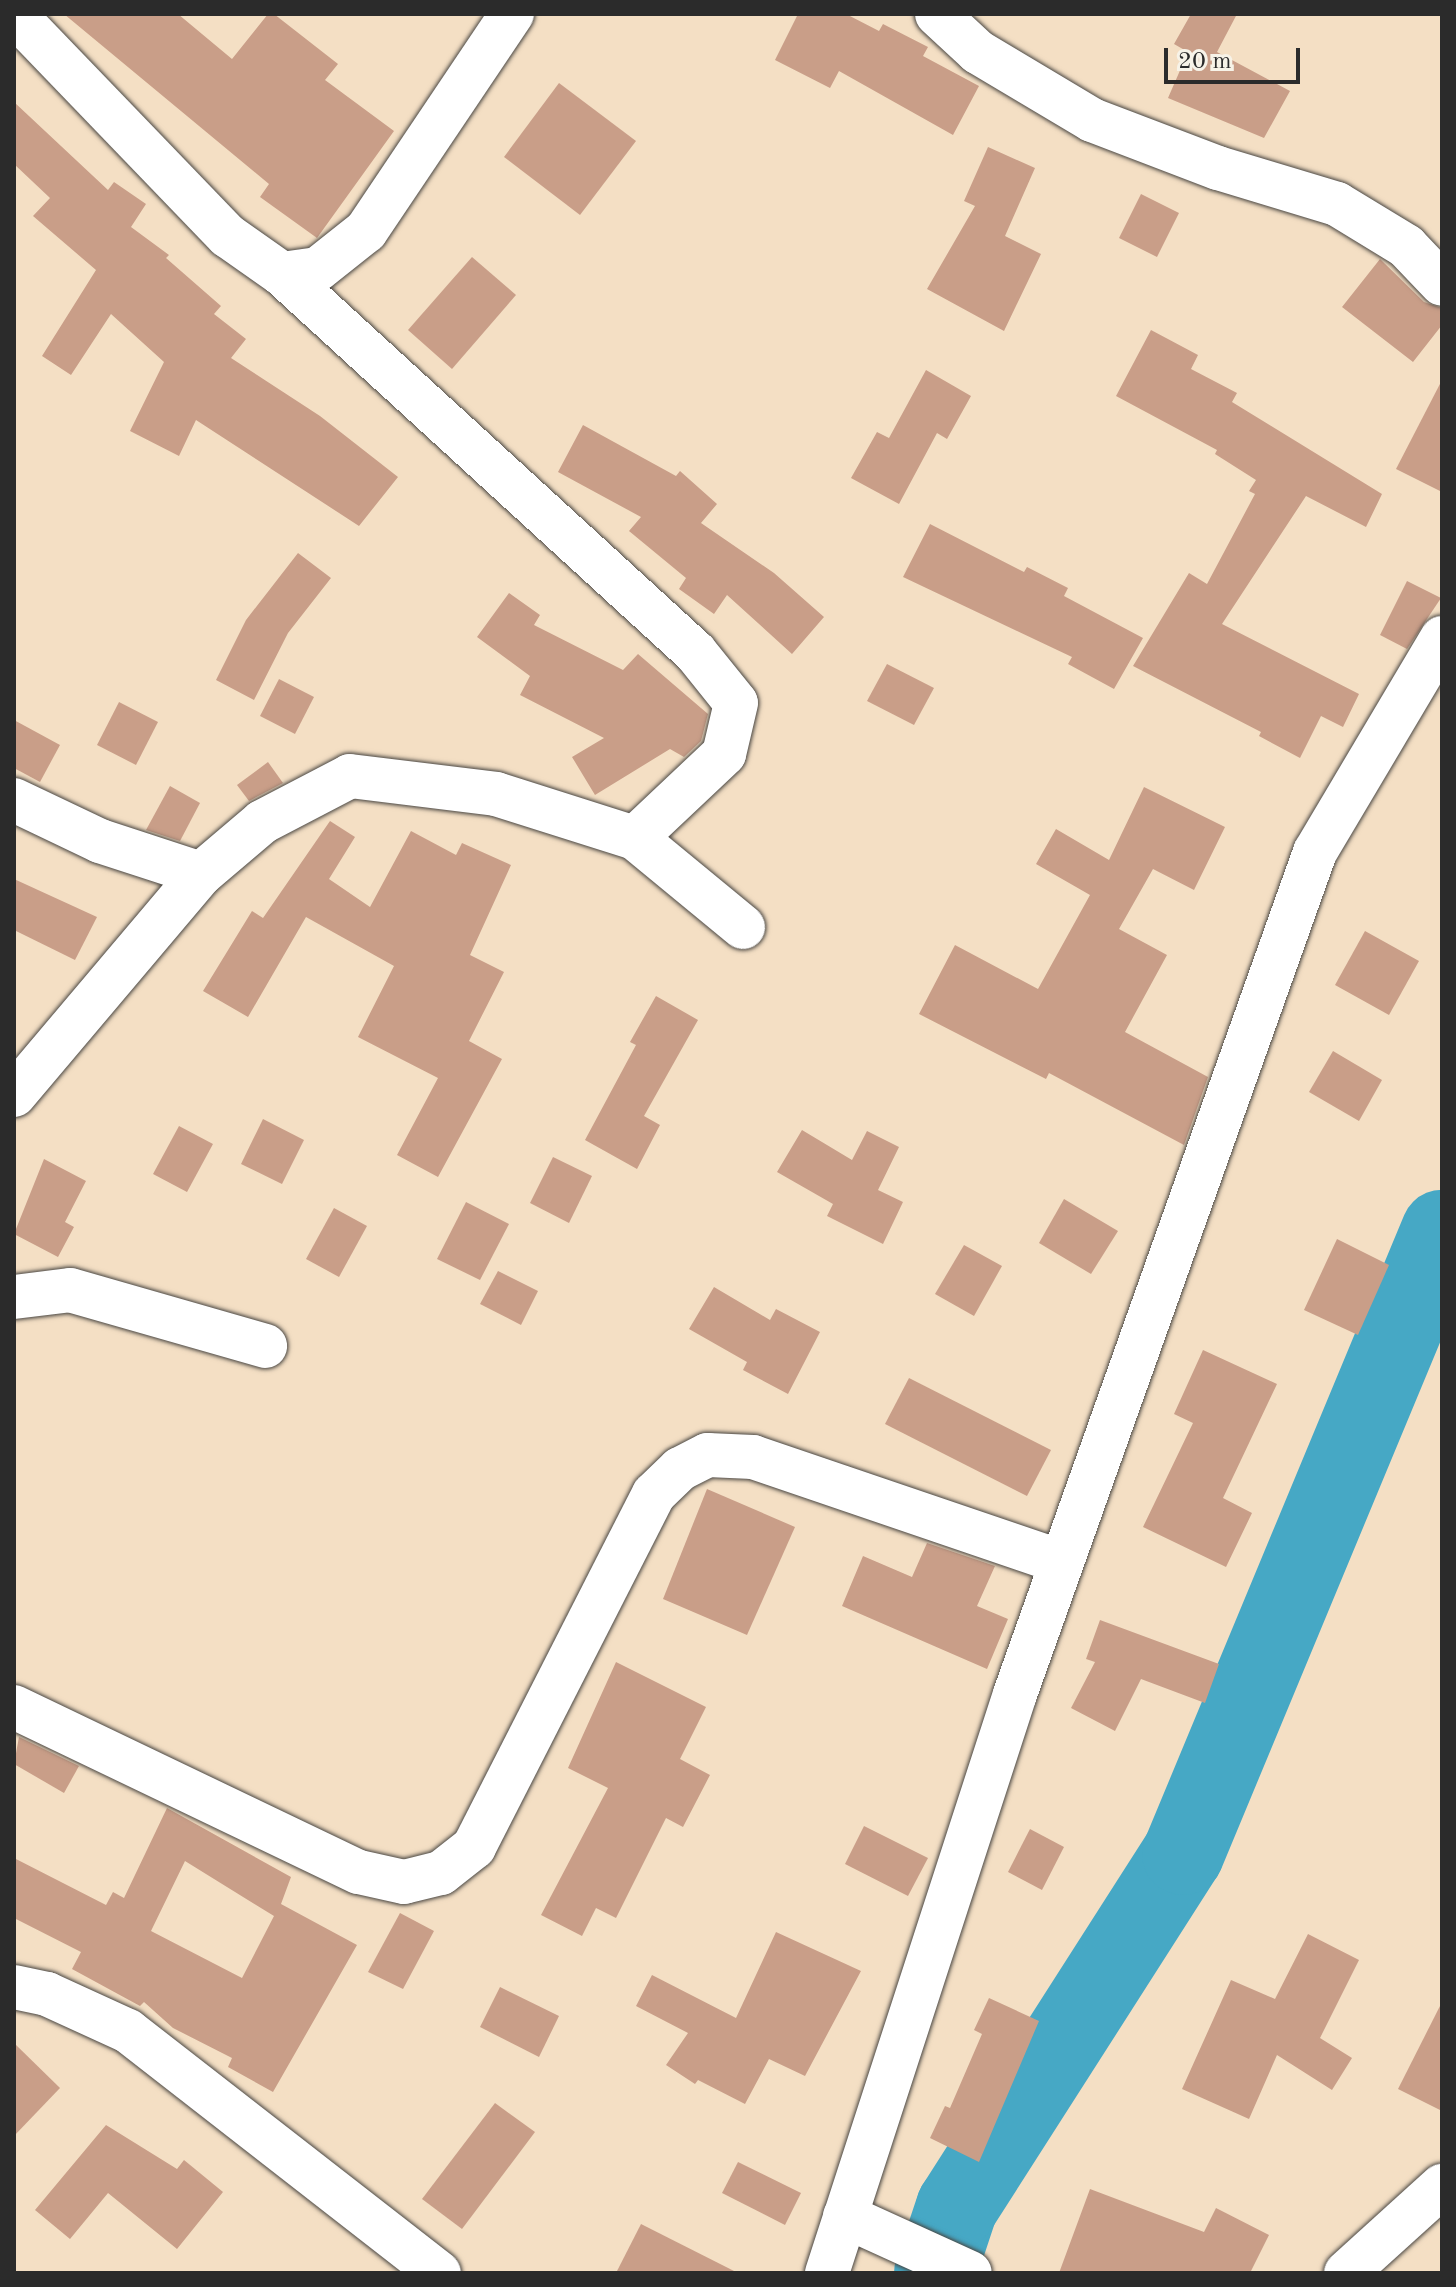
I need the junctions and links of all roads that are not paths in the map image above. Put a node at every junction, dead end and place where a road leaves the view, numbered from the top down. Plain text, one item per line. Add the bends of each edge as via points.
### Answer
1 (14, 14) edge
2 (512, 14) edge
3 (937, 14) edge
4 (282, 274) junction
5 (1442, 284) edge
6 (1442, 638) edge
7 (14, 800) edge
8 (635, 838) junction
9 (201, 874) junction
10 (743, 927) dead end
11 (14, 1095) edge
12 (14, 1297) edge
13 (265, 1346) dead end
14 (1062, 1562) junction
15 (14, 1707) edge
16 (14, 1987) edge
17 (1442, 2186) edge
18 (845, 2216) junction
19 (439, 2273) edge
20 (827, 2273) edge
21 (970, 2273) edge
22 (1346, 2273) edge

1 - 4 street via 228,236
2 - 4 street via 366,231 318,269
3 - 5 street via 978,52 1092,120 1218,168 1337,204 1406,246
4 - 8 street via 695,652 736,703 724,754
6 - 14 street via 1315,852
7 - 9 street via 100,841
8 - 9 street via 496,794 350,776 262,822
8 - 10 street
9 - 11 street
12 - 13 street via 70,1290
14 - 15 street via 753,1457 708,1455 680,1469 654,1494 474,1847 441,1873 404,1882 359,1872
14 - 18 street
16 - 19 street via 47,1994 128,2031
17 - 22 street
18 - 20 street
18 - 21 street

